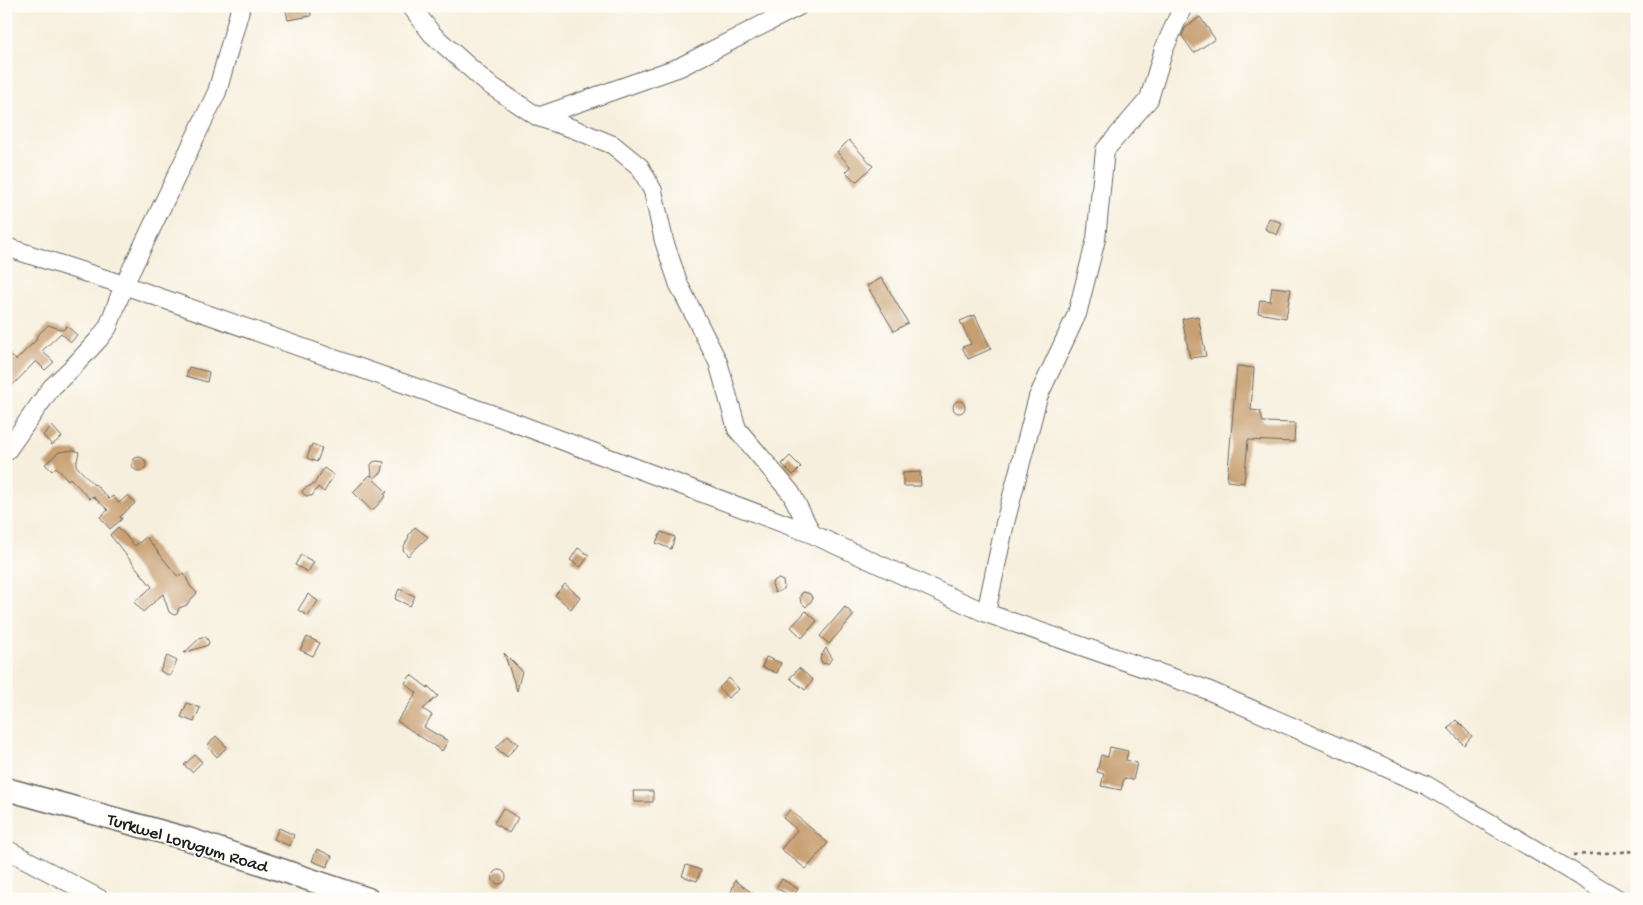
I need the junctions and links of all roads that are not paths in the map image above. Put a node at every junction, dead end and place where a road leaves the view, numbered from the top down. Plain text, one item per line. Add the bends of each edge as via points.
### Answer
1 (241, 6) edge
2 (411, 6) edge
3 (799, 6) edge
4 (1183, 6) edge
5 (538, 117) junction
6 (6, 247) edge
7 (124, 285) junction
8 (6, 452) edge
9 (812, 534) junction
10 (986, 613) junction
11 (6, 789) edge
12 (6, 849) edge
13 (100, 899) edge
14 (368, 899) edge
15 (1618, 899) edge

1 - 7 street via 217,92
2 - 5 street via 432,34 487,83
3 - 5 street via 680,67
4 - 10 street via 1164,49 1148,99 1105,150 1096,239 1078,314 1038,396
5 - 9 street via 613,144 640,167 653,191 664,241 679,285 718,362 737,429 791,493
6 - 7 street
7 - 8 street via 108,327 51,388
7 - 9 street via 502,418
9 - 10 street
10 - 15 street via 1205,689 1426,785
11 - 14 main road, Turkwel Lorugum Road via 188,839
12 - 13 street

